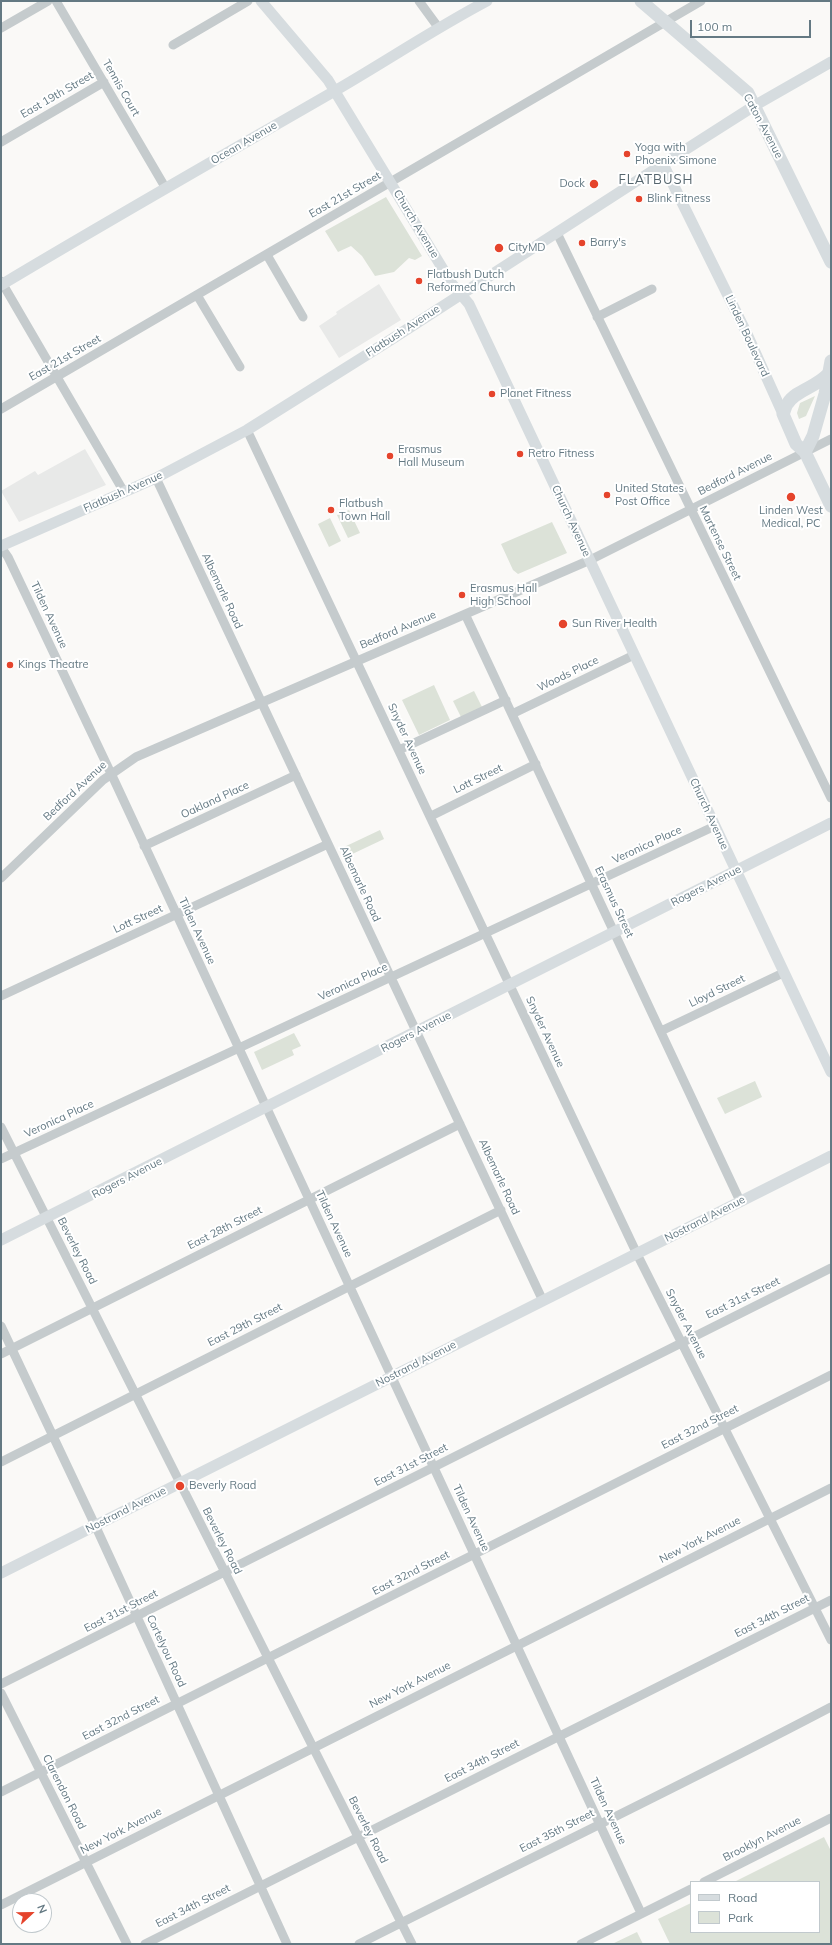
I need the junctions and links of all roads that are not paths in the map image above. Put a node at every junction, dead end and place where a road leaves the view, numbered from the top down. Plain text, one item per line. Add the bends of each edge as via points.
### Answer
1 (48, 1) edge
2 (56, 1) edge
3 (248, 1) edge
4 (261, 1) edge
5 (419, 1) edge
6 (487, 1) edge
7 (642, 1) edge
8 (701, 1) edge
9 (666, 22) junction
10 (438, 27) junction
11 (1, 28) edge
12 (174, 45) dead end
13 (831, 63) edge
14 (104, 82) junction
15 (335, 91) junction
16 (754, 106) junction
17 (1, 142) edge
18 (662, 164) junction
19 (390, 182) junction
20 (165, 187) junction
21 (556, 233) junction
22 (267, 255) junction
23 (831, 262) edge
24 (2, 283) edge
25 (652, 289) dead end
26 (461, 294) junction
27 (197, 295) junction
28 (597, 316) junction
29 (303, 317) dead end
30 (240, 367) dead end
31 (830, 373) edge
32 (56, 377) junction
33 (1, 409) edge
34 (783, 414) junction
35 (247, 430) junction
36 (831, 439) edge
37 (805, 452) junction
38 (156, 478) junction
39 (124, 492) junction
40 (831, 506) edge
41 (691, 510) junction
42 (1, 546) edge
43 (590, 560) junction
44 (465, 614) junction
45 (634, 655) junction
46 (357, 661) junction
47 (506, 700) junction
48 (261, 702) junction
49 (512, 714) junction
50 (399, 750) junction
51 (536, 764) junction
52 (111, 774) junction
53 (296, 775) junction
54 (831, 798) edge
55 (430, 816) junction
56 (831, 823) edge
57 (715, 826) junction
58 (328, 844) junction
59 (144, 846) junction
60 (736, 871) junction
61 (1, 878) edge
62 (592, 884) junction
63 (176, 915) junction
64 (615, 932) junction
65 (485, 934) junction
66 (783, 973) junction
67 (391, 978) junction
68 (510, 985) junction
69 (1, 996) edge
70 (416, 1031) junction
71 (661, 1031) junction
72 (238, 1049) junction
73 (831, 1072) edge
74 (266, 1107) junction
75 (460, 1124) junction
76 (1, 1127) edge
77 (14, 1153) junction
78 (831, 1156) edge
79 (1, 1159) edge
80 (309, 1199) junction
81 (740, 1201) junction
82 (501, 1210) junction
83 (47, 1218) junction
84 (1, 1240) edge
85 (637, 1254) junction
86 (831, 1268) edge
87 (349, 1286) junction
88 (543, 1301) junction
89 (92, 1308) junction
90 (1, 1326) edge
91 (681, 1342) junction
92 (11, 1349) junction
93 (1, 1354) edge
94 (831, 1375) edge
95 (391, 1377) junction
96 (135, 1394) junction
97 (724, 1428) junction
98 (53, 1435) junction
99 (1, 1462) edge
100 (434, 1467) junction
101 (180, 1483) junction
102 (831, 1488) edge
103 (770, 1519) junction
104 (95, 1525) junction
105 (474, 1554) junction
106 (225, 1572) junction
107 (1, 1573) edge
108 (831, 1600) edge
109 (815, 1608) junction
110 (137, 1616) junction
111 (831, 1640) edge
112 (517, 1645) junction
113 (268, 1658) junction
114 (1, 1684) edge
115 (1, 1693) edge
116 (177, 1703) junction
117 (831, 1707) edge
118 (560, 1736) junction
119 (313, 1748) junction
120 (40, 1772) junction
121 (1, 1792) edge
122 (220, 1795) junction
123 (831, 1818) edge
124 (600, 1822) junction
125 (358, 1837) junction
126 (86, 1862) junction
127 (706, 1881) edge
128 (261, 1886) junction
129 (690, 1889) edge
130 (1, 1905) edge
131 (641, 1913) junction
132 (401, 1923) junction
133 (127, 1944) edge
134 (145, 1944) edge
135 (287, 1944) edge
136 (359, 1944) edge
137 (412, 1944) edge
138 (581, 1944) edge

1 - 11 street
2 - 14 street, Tennis Court
3 - 12 street
4 - 15 main road, Church Avenue
5 - 10 street
6 - 10 main road, Ocean Avenue
7 - 9 highway, Caton Avenue
8 - 9 street, East 21st Street
9 - 16 highway, Caton Avenue via 748,93
9 - 19 street, East 21st Street
10 - 15 main road, Ocean Avenue
13 - 16 main road, Flatbush Avenue
14 - 17 street, East 19th Street
14 - 20 street, Tennis Court
15 - 19 main road, Church Avenue
15 - 20 main road, Ocean Avenue
16 - 18 main road, Flatbush Avenue
16 - 23 highway, Caton Avenue
18 - 21 main road, Flatbush Avenue
18 - 34 main road, Linden Boulevard via 744,327
19 - 22 street, East 21st Street
19 - 26 main road, Church Avenue via 452,284
20 - 24 main road, Ocean Avenue
21 - 26 main road, Flatbush Avenue
21 - 28 street, Martense Street
22 - 27 street, East 21st Street
22 - 29 street
24 - 32 street
25 - 28 street
26 - 35 main road, Flatbush Avenue
26 - 43 main road, Church Avenue via 469,304
27 - 30 street
27 - 32 street, East 21st Street
28 - 41 street, Martense Street
31 - 34 highway via 816,385 794,396 787,403
31 - 37 highway via 813,436
32 - 33 street, East 21st Street
32 - 39 street
34 - 37 highway, Linden Boulevard via 796,444
35 - 38 main road, Flatbush Avenue
35 - 46 street, Snyder Avenue
36 - 37 street, Bedford Avenue
37 - 40 highway, Linden Boulevard
37 - 41 street, Bedford Avenue
38 - 39 main road, Flatbush Avenue
38 - 48 street, Albemarle Road
39 - 42 main road, Flatbush Avenue
41 - 43 street, Bedford Avenue
41 - 54 street, Martense Street
42 - 52 street, Tilden Avenue
43 - 44 street, Bedford Avenue
43 - 45 main road, Church Avenue
44 - 46 street, Bedford Avenue
44 - 47 street, Erasmus Street
45 - 49 street, Woods Place
45 - 57 main road, Church Avenue
46 - 48 street, Bedford Avenue
46 - 50 street, Snyder Avenue
47 - 49 street, Erasmus Street
47 - 50 street
48 - 52 street, Bedford Avenue via 128,761
48 - 53 street, Albemarle Road
49 - 51 street, Erasmus Street
50 - 55 street, Snyder Avenue
51 - 55 street, Lott Street
51 - 62 street, Erasmus Street
52 - 59 street, Tilden Avenue
52 - 61 street, Bedford Avenue
53 - 58 street, Albemarle Road
53 - 59 street, Oakland Place
55 - 65 street, Snyder Avenue
56 - 60 main road, Rogers Avenue
57 - 60 main road, Church Avenue
57 - 62 street, Veronica Place
58 - 63 street, Lott Street
58 - 67 street, Albemarle Road
59 - 63 street, Tilden Avenue
60 - 64 main road, Rogers Avenue
60 - 66 main road, Church Avenue
62 - 64 street, Erasmus Street
62 - 65 street, Veronica Place
63 - 69 street, Lott Street
63 - 72 street, Tilden Avenue
64 - 68 main road, Rogers Avenue
64 - 71 street, Erasmus Street
65 - 67 street, Veronica Place
65 - 68 street, Snyder Avenue
66 - 71 street, Lloyd Street
66 - 73 main road, Church Avenue
67 - 70 street, Albemarle Road
67 - 72 street, Veronica Place
68 - 70 main road, Rogers Avenue
68 - 85 street, Snyder Avenue
70 - 74 main road, Rogers Avenue
70 - 75 street, Albemarle Road
71 - 81 street, Erasmus Street
72 - 74 street, Tilden Avenue
72 - 77 street, Veronica Place
74 - 80 street, Tilden Avenue
74 - 83 main road, Rogers Avenue
75 - 80 street, East 28th Street
75 - 82 street, Albemarle Road
76 - 77 street, Beverley Road
77 - 79 street, Veronica Place
77 - 83 street, Beverley Road
78 - 81 main road, Nostrand Avenue
80 - 87 street, Tilden Avenue
80 - 89 street, East 28th Street
81 - 85 main road, Nostrand Avenue
82 - 87 street, East 29th Street
82 - 88 street, Albemarle Road
83 - 84 main road, Rogers Avenue
83 - 89 street, Beverley Road
85 - 88 main road, Nostrand Avenue
85 - 91 street, Snyder Avenue
86 - 91 street, East 31st Street
87 - 95 street, Tilden Avenue
87 - 96 street, East 29th Street
88 - 95 main road, Nostrand Avenue
89 - 92 street, East 28th Street
89 - 96 street, Beverley Road
90 - 92 street, Cortelyou Road
91 - 97 street, Snyder Avenue
91 - 100 street, East 31st Street
92 - 93 street, East 28th Street
92 - 98 street, Cortelyou Road
94 - 97 street, East 32nd Street
95 - 100 street, Tilden Avenue
95 - 101 main road, Nostrand Avenue
96 - 98 street, East 29th Street
96 - 101 street, Beverley Road
97 - 103 street, Snyder Avenue
97 - 105 street, East 32nd Street
98 - 99 street, East 29th Street
98 - 104 street, Cortelyou Road
100 - 105 street, Tilden Avenue
100 - 106 street, East 31st Street
101 - 104 main road, Nostrand Avenue
101 - 106 street, Beverley Road
102 - 103 street, New York Avenue
103 - 109 street, Snyder Avenue
103 - 112 street, New York Avenue
104 - 107 main road, Nostrand Avenue
104 - 110 street, Cortelyou Road
105 - 112 street, Tilden Avenue
105 - 113 street, East 32nd Street
106 - 110 street, East 31st Street
106 - 113 street, Beverley Road
108 - 109 street, East 34th Street
109 - 111 street, Snyder Avenue
109 - 118 street, East 34th Street
110 - 114 street, East 31st Street
110 - 116 street, Cortelyou Road
112 - 118 street, Tilden Avenue
112 - 119 street, New York Avenue
113 - 116 street, East 32nd Street
113 - 119 street, Beverley Road
115 - 120 street, Clarendon Road
116 - 120 street, East 32nd Street
116 - 122 street, Cortelyou Road
117 - 124 street, East 35th Street via 721,1765
118 - 124 street, Tilden Avenue
118 - 125 street, East 34th Street
119 - 122 street, New York Avenue
119 - 125 street, Beverley Road
120 - 121 street, East 32nd Street
120 - 126 street, Clarendon Road
122 - 126 street, New York Avenue
122 - 128 street, Cortelyou Road
123 - 127 street, Brooklyn Avenue
124 - 131 street, Tilden Avenue
124 - 132 street, East 35th Street
125 - 128 street, East 34th Street
125 - 132 street, Beverley Road
126 - 130 street, New York Avenue
126 - 133 street, Clarendon Road
128 - 134 street, East 34th Street
128 - 135 street, Cortelyou Road
129 - 131 street
131 - 138 street
132 - 136 street, East 35th Street
132 - 137 street, Beverley Road

